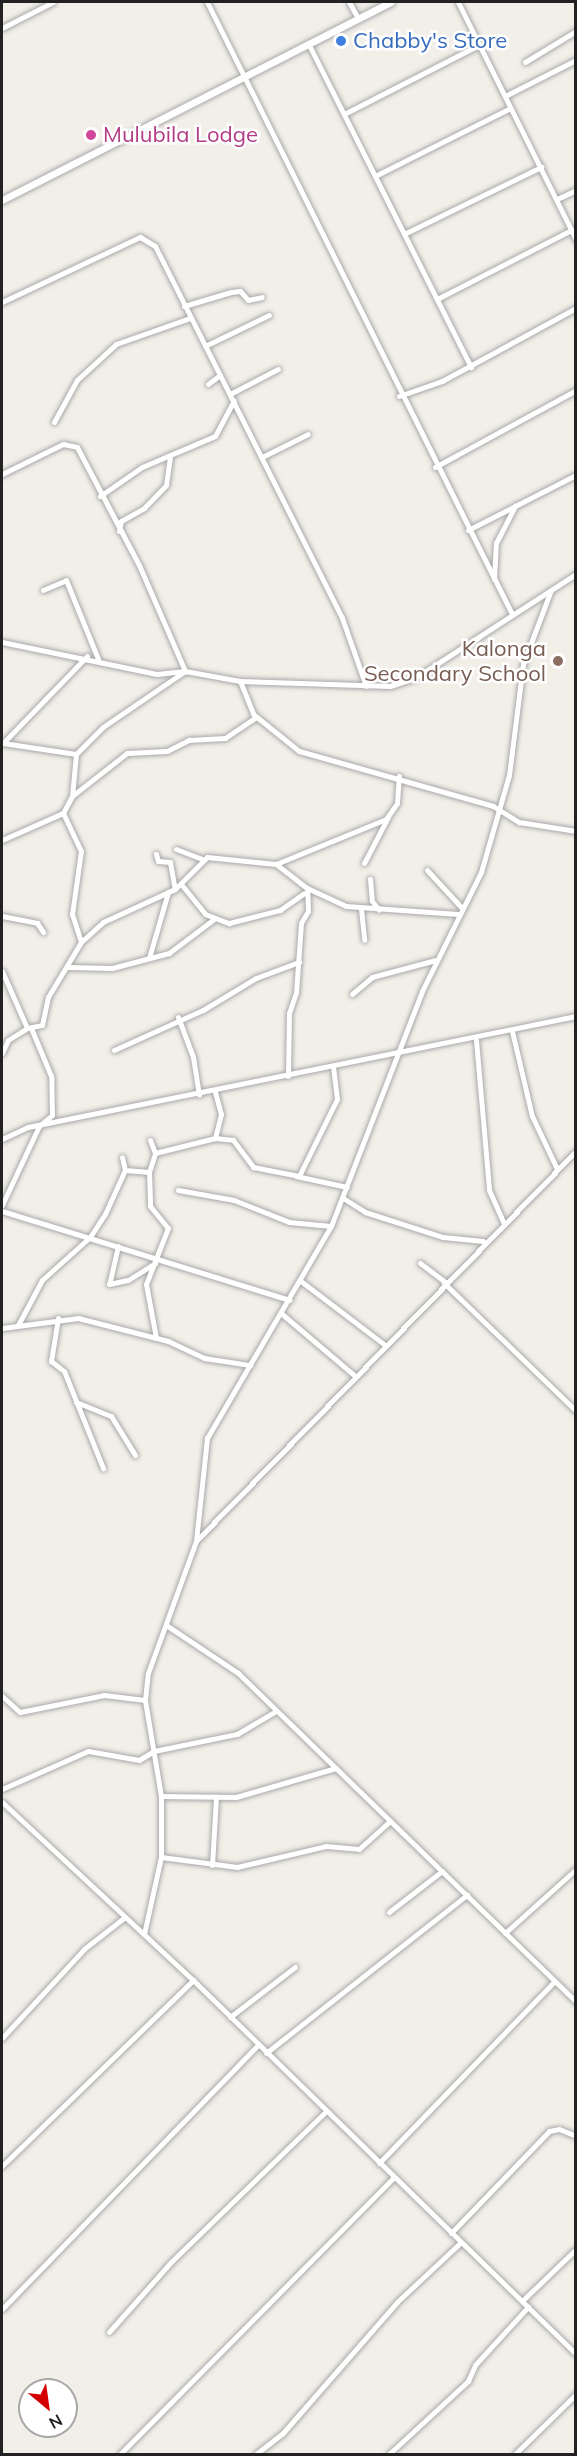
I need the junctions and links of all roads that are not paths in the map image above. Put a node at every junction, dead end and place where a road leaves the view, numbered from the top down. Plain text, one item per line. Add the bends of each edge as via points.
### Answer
1 (53, 2) edge
2 (207, 2) edge
3 (350, 2) edge
4 (391, 2) edge
5 (458, 2) edge
6 (358, 18) junction
7 (2, 28) edge
8 (576, 31) edge
9 (308, 43) junction
10 (479, 45) junction
11 (576, 60) edge
12 (525, 62) dead end
13 (242, 74) junction
14 (505, 96) junction
15 (510, 108) junction
16 (344, 114) junction
17 (541, 167) junction
18 (375, 176) junction
19 (576, 190) edge
20 (557, 199) junction
21 (2, 200) edge
22 (571, 230) junction
23 (405, 234) junction
24 (576, 240) edge
25 (262, 297) dead end
26 (437, 299) junction
27 (2, 303) edge
28 (184, 306) junction
29 (576, 308) edge
30 (269, 315) dead end
31 (190, 318) junction
32 (205, 346) junction
33 (471, 367) junction
34 (278, 369) dead end
35 (220, 375) junction
36 (208, 384) dead end
37 (576, 390) edge
38 (230, 394) junction
39 (399, 396) junction
40 (234, 402) junction
41 (54, 422) dead end
42 (308, 434) dead end
43 (170, 456) junction
44 (262, 457) junction
45 (435, 467) junction
46 (2, 474) edge
47 (576, 475) edge
48 (100, 496) junction
49 (515, 506) junction
50 (468, 530) junction
51 (119, 531) junction
52 (576, 574) edge
53 (494, 579) junction
54 (43, 590) dead end
55 (551, 590) junction
56 (512, 614) junction
57 (2, 642) edge
58 (87, 656) junction
59 (98, 658) junction
60 (185, 671) junction
61 (240, 681) junction
62 (366, 687) junction
63 (256, 717) junction
64 (2, 743) edge
65 (76, 754) junction
66 (399, 776) junction
67 (72, 796) junction
68 (500, 811) junction
69 (63, 813) junction
70 (388, 817) junction
71 (576, 831) edge
72 (2, 840) edge
73 (176, 849) dead end
74 (156, 854) dead end
75 (181, 855) junction
76 (204, 860) junction
77 (170, 862) junction
78 (364, 863) dead end
79 (276, 864) junction
80 (427, 870) dead end
81 (370, 879) dead end
82 (181, 884) junction
83 (175, 889) junction
84 (306, 890) junction
85 (168, 892) junction
86 (361, 909) junction
87 (379, 910) junction
88 (460, 911) junction
89 (2, 916) edge
90 (213, 919) junction
91 (43, 932) dead end
92 (364, 940) dead end
93 (81, 942) junction
94 (149, 958) junction
95 (436, 960) junction
96 (299, 962) junction
97 (68, 968) junction
98 (2, 971) edge
99 (352, 994) dead end
100 (576, 1016) edge
101 (178, 1017) junction
102 (29, 1028) junction
103 (512, 1031) junction
104 (476, 1040) junction
105 (114, 1050) dead end
106 (2, 1053) edge
107 (402, 1054) junction
108 (333, 1067) junction
109 (288, 1076) junction
110 (215, 1092) junction
111 (199, 1095) junction
112 (39, 1126) junction
113 (215, 1138) junction
114 (2, 1139) edge
115 (150, 1140) dead end
116 (576, 1151) edge
117 (155, 1153) junction
118 (122, 1157) dead end
119 (557, 1169) junction
120 (125, 1170) junction
121 (149, 1172) junction
122 (296, 1176) junction
123 (347, 1187) junction
124 (178, 1190) dead end
125 (342, 1198) junction
126 (2, 1205) edge
127 (2, 1210) edge
128 (503, 1222) junction
129 (331, 1226) junction
130 (90, 1238) junction
131 (483, 1241) junction
132 (118, 1246) junction
133 (157, 1260) junction
134 (420, 1263) dead end
135 (302, 1282) junction
136 (446, 1283) junction
137 (290, 1300) junction
138 (282, 1314) junction
139 (58, 1318) junction
140 (16, 1326) junction
141 (2, 1329) edge
142 (156, 1338) junction
143 (385, 1345) junction
144 (250, 1365) junction
145 (355, 1376) junction
146 (76, 1402) junction
147 (576, 1411) edge
148 (135, 1455) dead end
149 (103, 1467) dead end
150 (196, 1541) junction
151 (166, 1624) junction
152 (2, 1696) edge
153 (145, 1700) junction
154 (276, 1711) junction
155 (154, 1751) junction
156 (336, 1768) junction
157 (2, 1789) edge
158 (161, 1796) junction
159 (216, 1798) junction
160 (2, 1802) edge
161 (390, 1821) junction
162 (161, 1857) junction
163 (212, 1865) junction
164 (576, 1869) edge
165 (442, 1871) junction
166 (467, 1895) junction
167 (389, 1912) dead end
168 (125, 1917) junction
169 (505, 1933) junction
170 (144, 1934) junction
171 (295, 1967) dead end
172 (193, 1980) junction
173 (554, 1982) junction
174 (576, 2002) edge
175 (230, 2017) junction
176 (2, 2038) edge
177 (258, 2045) junction
178 (266, 2053) junction
179 (324, 2113) junction
180 (576, 2136) edge
181 (379, 2163) junction
182 (2, 2166) edge
183 (393, 2178) junction
184 (451, 2233) junction
185 (460, 2243) junction
186 (576, 2249) edge
187 (522, 2301) junction
188 (528, 2307) junction
189 (2, 2308) edge
190 (109, 2332) dead end
191 (576, 2354) edge
192 (576, 2394) edge
193 (120, 2454) edge
194 (256, 2454) edge
195 (389, 2454) edge
196 (515, 2454) edge

1 - 7 street
2 - 13 street
3 - 6 street
4 - 6 street
5 - 10 street
6 - 9 street
8 - 12 street
9 - 13 street
9 - 16 street
10 - 14 street
10 - 16 street
11 - 14 street
13 - 21 street
13 - 39 street
14 - 15 street
15 - 17 street
15 - 18 street
16 - 18 street
17 - 20 street
17 - 23 street
18 - 23 street
19 - 20 street
20 - 22 street
22 - 24 street
22 - 26 street
23 - 26 street
25 - 28 street via 249,300 240,291 231,292
26 - 33 street
27 - 28 street via 140,237 155,246
28 - 31 street
29 - 33 street
30 - 32 street
31 - 32 street
31 - 41 street via 116,344 77,380
32 - 35 street
33 - 39 street
34 - 38 street
35 - 36 street
35 - 38 street
37 - 45 street
38 - 40 street
39 - 45 street
40 - 43 street via 217,434
40 - 44 street
42 - 44 street
43 - 48 street
43 - 51 street via 166,485 144,508 121,520
44 - 62 street via 356,647
45 - 50 street
46 - 48 street via 71,443 85,459
47 - 49 street
48 - 51 street
49 - 50 street
49 - 53 street via 496,543
50 - 53 street
51 - 60 street
52 - 55 street
53 - 56 street
54 - 59 street via 66,580
55 - 56 street
55 - 68 street via 523,664 516,738
56 - 62 street via 415,678
57 - 58 street
58 - 59 street
58 - 64 street
59 - 60 street via 157,674
60 - 61 street
60 - 65 street via 103,727
61 - 62 street via 277,678
61 - 63 street
63 - 66 street via 299,751 338,765
63 - 67 street via 225,738 189,740 167,751 127,753
64 - 65 street
65 - 67 street
66 - 68 street
66 - 70 street via 397,803
67 - 69 street
68 - 71 street via 519,822
68 - 88 street via 481,872
69 - 72 street
69 - 93 street via 80,844 72,914
70 - 78 street
70 - 79 street
73 - 75 street
74 - 77 street via 158,861
75 - 76 street
75 - 77 street
76 - 79 street via 231,856
76 - 82 street
77 - 83 street
79 - 84 street
80 - 88 street
81 - 87 street via 372,901
82 - 83 street
82 - 90 street
83 - 85 street
84 - 86 street
84 - 90 street via 290,905 254,920
84 - 96 street via 308,911 301,923
85 - 93 street via 109,918
85 - 94 street
86 - 87 street
86 - 92 street
87 - 88 street
88 - 95 street
89 - 91 street via 37,923
90 - 94 street via 169,952
93 - 97 street
94 - 97 street via 99,970
95 - 99 street via 372,977
95 - 107 street
96 - 101 street
96 - 109 street via 287,1037
97 - 102 street via 48,997 44,1020
98 - 102 street
100 - 103 street
101 - 105 street
101 - 111 street via 193,1057
102 - 106 street via 8,1040
102 - 112 street via 51,1079 52,1115
103 - 104 street
103 - 119 street via 532,1116
104 - 107 street
104 - 128 street via 487,1181
107 - 108 street
107 - 123 street
108 - 109 street
108 - 122 street via 337,1099
109 - 110 street
110 - 111 street
110 - 113 street via 221,1114
111 - 112 street
112 - 114 street
112 - 126 street
113 - 117 street
113 - 122 street via 233,1140 253,1167
115 - 117 street
116 - 119 street
117 - 121 street
118 - 120 street
119 - 128 street
120 - 121 street
120 - 130 street
121 - 133 street via 150,1206 168,1228
122 - 123 street
123 - 125 street
124 - 129 street via 234,1200 290,1222
125 - 129 street
125 - 131 street via 365,1212 443,1237
127 - 130 street
128 - 131 street
129 - 135 street
130 - 132 street
130 - 140 street via 42,1280 25,1320
131 - 136 street
132 - 133 street
132 - 133 street via 110,1284 128,1280
133 - 137 street
133 - 142 street via 146,1302
134 - 136 street
135 - 137 street
135 - 143 street
136 - 143 street
136 - 147 street
137 - 138 street
138 - 144 street
138 - 145 street
139 - 140 street
139 - 142 street
139 - 146 street via 51,1361 64,1371
140 - 141 street
142 - 144 street via 204,1358
143 - 145 street
144 - 150 street via 207,1438
145 - 150 street
146 - 148 street via 111,1416
146 - 149 street
150 - 151 street
151 - 153 street via 148,1673
151 - 154 street via 227,1664
152 - 153 street via 20,1712 104,1695
153 - 155 street
154 - 155 street via 237,1734
154 - 156 street
155 - 157 street via 130,1760 87,1751
155 - 158 street
156 - 159 street via 289,1785
156 - 161 street
158 - 159 street
158 - 162 street
159 - 163 street
160 - 168 street
161 - 163 street via 361,1849 326,1846 246,1866
161 - 165 street
162 - 163 street
162 - 170 street
164 - 169 street
165 - 166 street
165 - 167 street
166 - 169 street
166 - 178 street
168 - 170 street
168 - 176 street via 84,1949
169 - 173 street
170 - 172 street
171 - 175 street
172 - 175 street
172 - 182 street
173 - 174 street
173 - 181 street
175 - 177 street
177 - 178 street
177 - 189 street
178 - 179 street
179 - 181 street
179 - 190 street via 171,2262
180 - 184 street via 559,2129 549,2132
181 - 183 street
183 - 184 street
183 - 193 street
184 - 185 street
185 - 187 street
185 - 194 street via 396,2301 282,2434
186 - 187 street
187 - 188 street
188 - 191 street
188 - 195 street via 474,2365 468,2381
192 - 196 street

